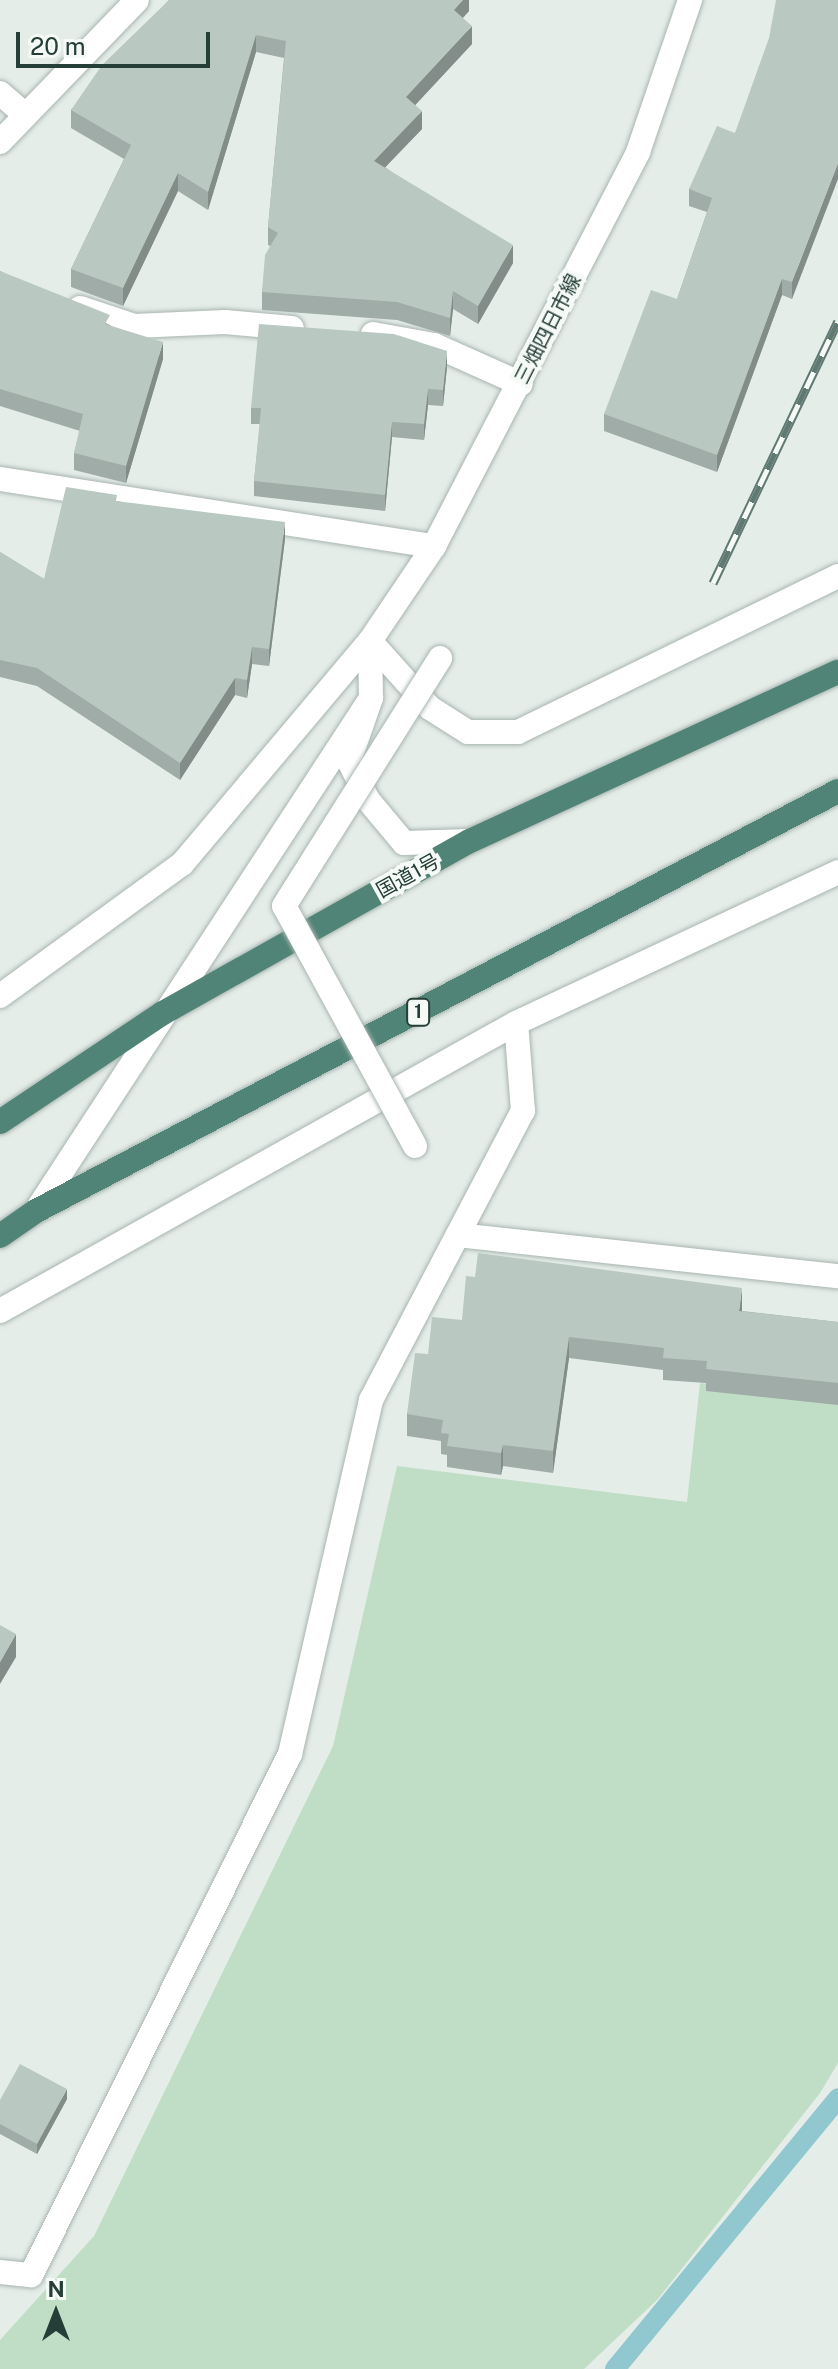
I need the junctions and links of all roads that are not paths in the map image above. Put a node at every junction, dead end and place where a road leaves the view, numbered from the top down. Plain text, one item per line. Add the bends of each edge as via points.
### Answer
1 (137, 0) edge
2 (690, 0) edge
3 (0, 93) edge
4 (25, 115) junction
5 (0, 142) edge
6 (49, 298) edge
7 (318, 330) edge
8 (349, 332) edge
9 (521, 384) junction
10 (0, 479) edge
11 (434, 546) junction
12 (838, 576) edge
13 (370, 641) junction
14 (440, 658) dead end
15 (838, 672) edge
16 (371, 698) junction
17 (838, 791) edge
18 (470, 841) junction
19 (838, 872) edge
20 (0, 996) edge
21 (163, 1013) junction
22 (516, 1023) junction
23 (0, 1122) edge
24 (415, 1146) dead end
25 (36, 1211) junction
26 (458, 1235) junction
27 (0, 1236) edge
28 (838, 1276) edge
29 (0, 1311) edge
30 (0, 2272) edge

1 - 4 street
2 - 9 street, 三畑四日市線 via 638,152
3 - 4 street
4 - 5 street
6 - 7 street via 134,326 225,322
8 - 9 street via 434,345
9 - 11 street, 三畑四日市線
10 - 11 street
11 - 13 street, 三畑四日市線
12 - 13 street via 518,732 468,732 430,708
13 - 16 street
13 - 20 street, 三畑四日市線 via 182,864
14 - 24 street, bridge via 284,906
15 - 18 highway, 国道1号
16 - 18 street via 349,761 368,800 404,843
16 - 21 street
17 - 25 highway, 1
18 - 21 highway, 国道1号
19 - 22 street
21 - 23 highway, 国道1号
21 - 25 street
22 - 26 street via 523,1111
22 - 29 street
25 - 27 highway, 1
26 - 28 street
26 - 30 street via 371,1400 290,1754 31,2275

